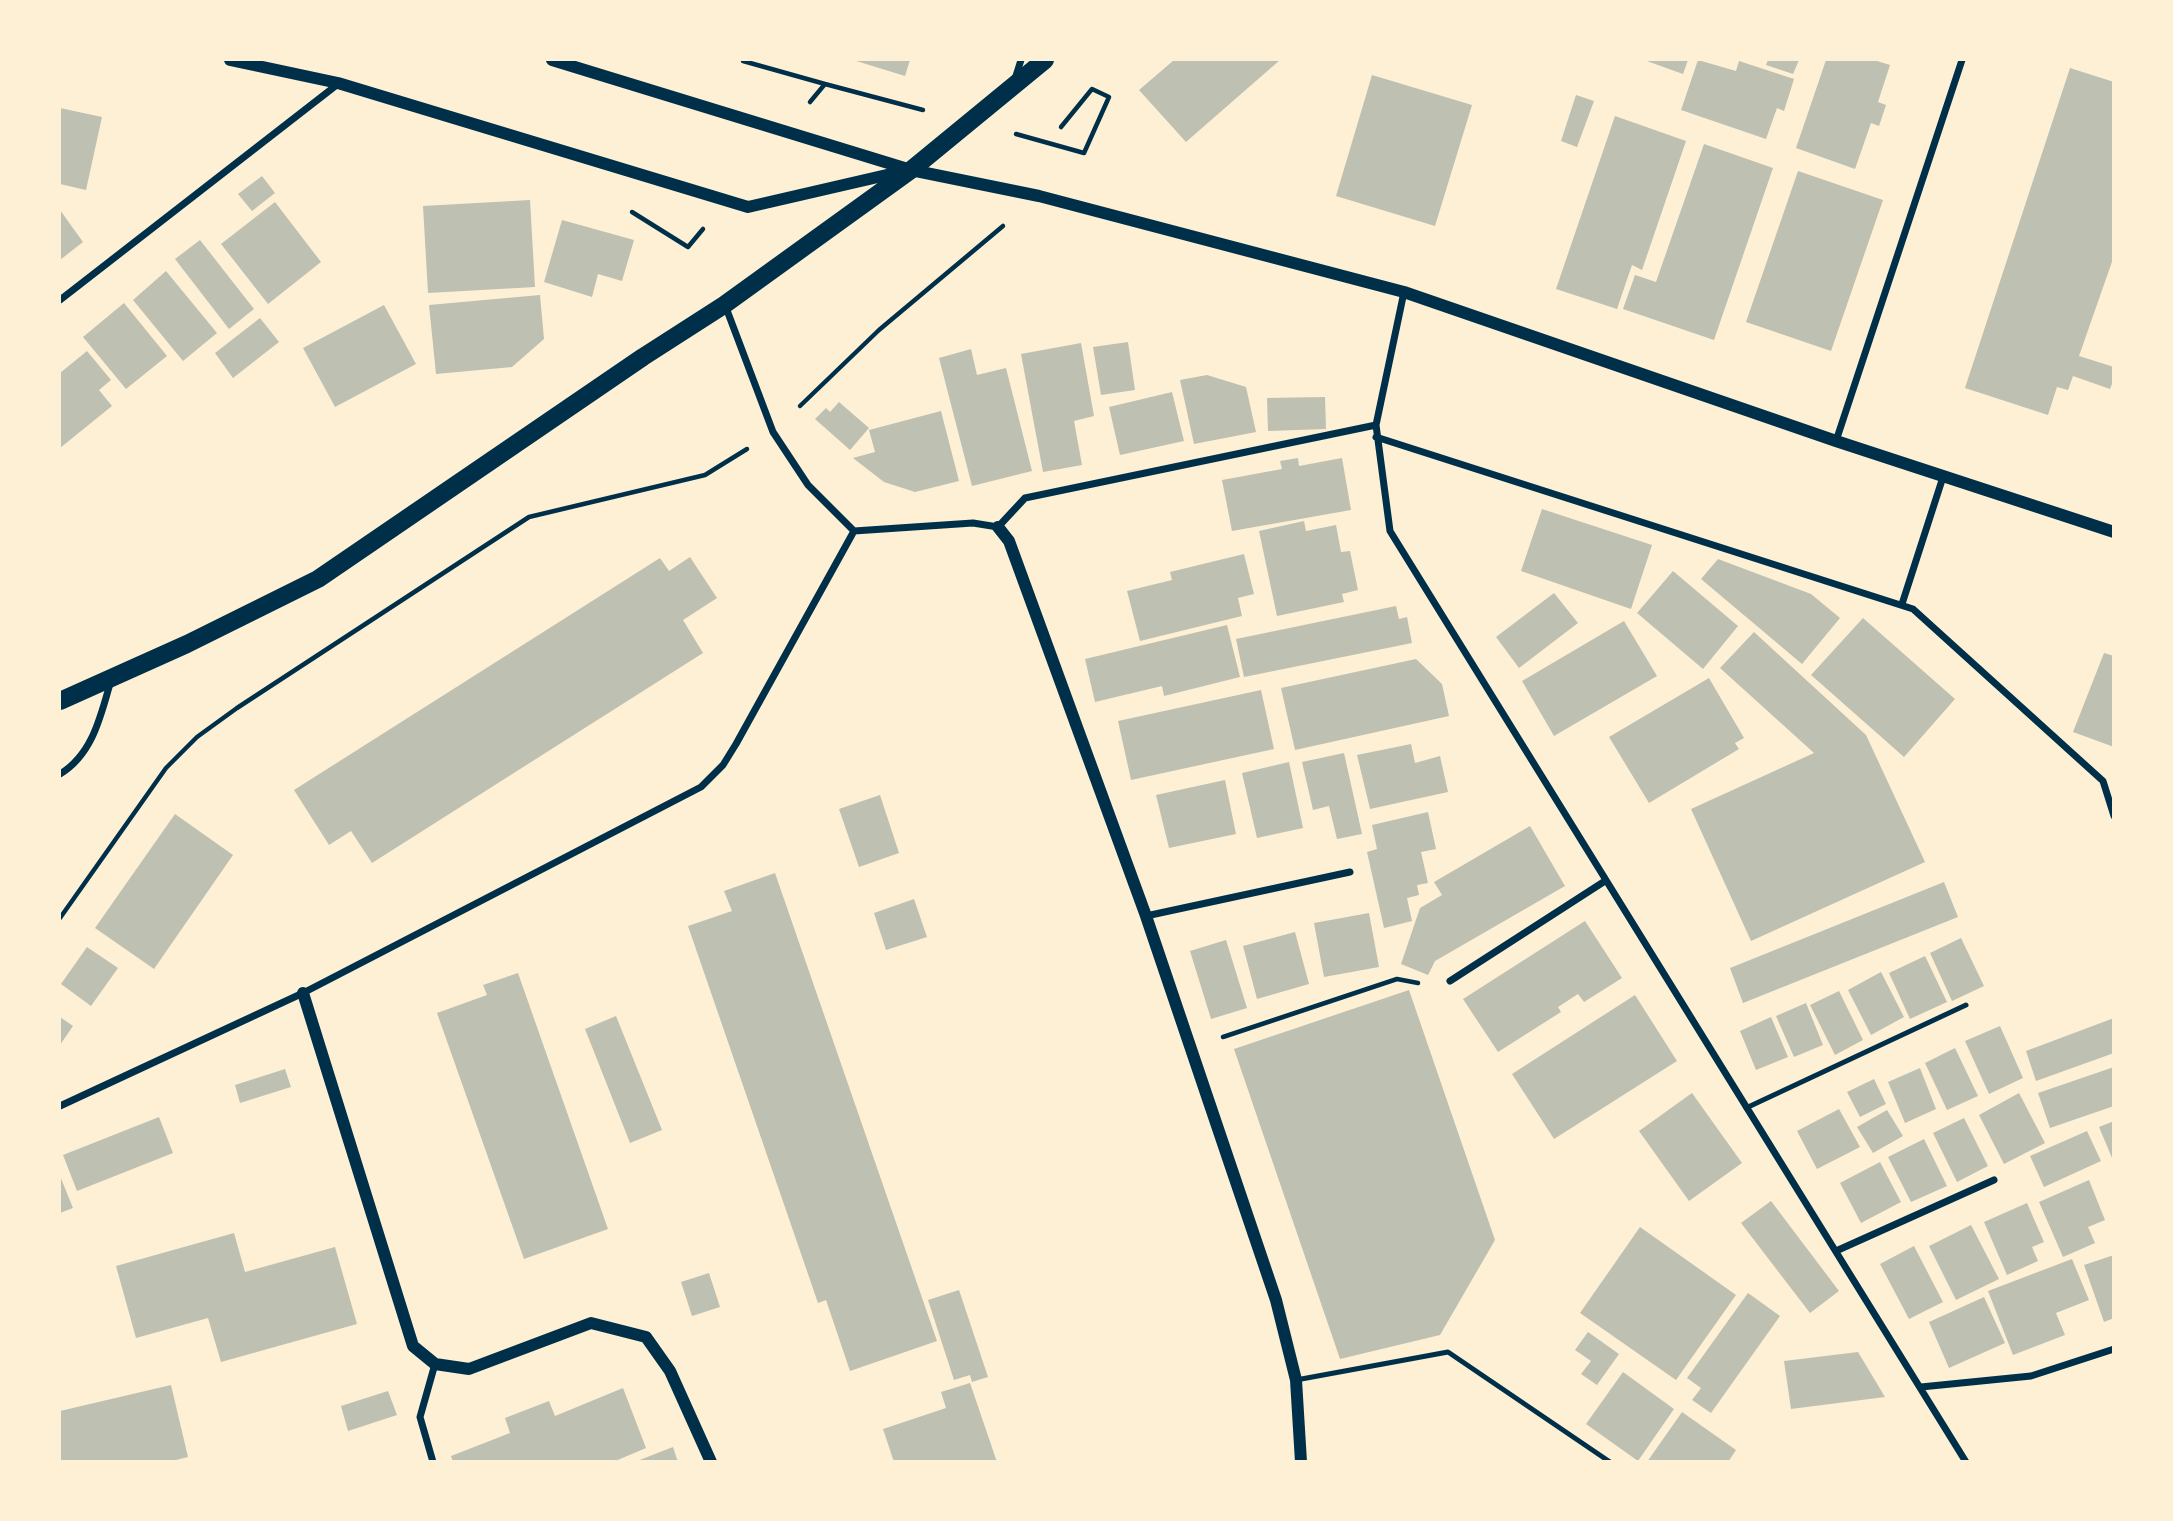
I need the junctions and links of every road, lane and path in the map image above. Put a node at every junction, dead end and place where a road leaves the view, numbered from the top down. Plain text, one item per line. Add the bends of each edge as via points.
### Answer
1 (229, 60) edge
2 (552, 60) edge
3 (1021, 60) edge
4 (1045, 60) edge
5 (1962, 60) edge
6 (743, 61) edge
7 (338, 83) junction
8 (825, 84) dead end
9 (1013, 86) junction
10 (1061, 127) dead end
11 (1084, 153) dead end
12 (911, 170) junction
13 (1039, 195) junction
14 (629, 210) dead end
15 (688, 247) dead end
16 (1405, 292) junction
17 (60, 300) edge
18 (724, 304) junction
19 (1376, 425) junction
20 (773, 432) junction
21 (1376, 437) junction
22 (1836, 442) junction
23 (1943, 477) junction
24 (998, 527) junction
25 (854, 531) junction
26 (2113, 532) edge
27 (1902, 604) junction
28 (112, 677) junction
29 (60, 701) edge
30 (60, 774) edge
31 (2113, 816) edge
32 (1350, 872) dead end
33 (1605, 880) junction
34 (1146, 916) junction
35 (60, 918) edge
36 (1450, 981) joint
37 (303, 993) junction
38 (1966, 1005) dead end
39 (1190, 1048) junction
40 (60, 1106) edge
41 (1746, 1108) junction
42 (1994, 1180) dead end
43 (1836, 1251) junction
44 (2113, 1349) edge
45 (435, 1364) junction
46 (1296, 1380) junction
47 (1921, 1387) junction
48 (433, 1461) edge
49 (711, 1461) edge
50 (1301, 1461) edge
51 (1610, 1461) edge
52 (1966, 1461) edge

1 - 7 street
2 - 12 street
3 - 9 street
4 - 9 main road
5 - 22 street
6 - 8 path
7 - 12 street via 748,207
7 - 17 street
9 - 12 main road
10 - 11 path via 1092,89 1109,97
12 - 13 street
12 - 18 main road
13 - 16 street
13 - 20 path via 880,330
14 - 15 path
16 - 19 street
16 - 22 street
18 - 20 street
18 - 28 main road via 318,579
19 - 21 street
19 - 24 street via 1025,498
20 - 25 street via 808,485
20 - 35 path via 705,475 528,517 237,708 197,737 166,768
21 - 27 street
21 - 33 street via 1390,531
22 - 23 street
23 - 26 street
23 - 27 street
24 - 25 street via 973,523
24 - 34 street via 1009,541
25 - 37 street via 736,744 701,787
27 - 31 street via 1913,609 2103,781
28 - 29 main road
28 - 30 street via 93,739 71,768
32 - 34 street
33 - 36 street
33 - 41 street
34 - 39 street
36 - 39 path via 1423,984 1397,979
37 - 40 street
37 - 45 street via 412,1346
38 - 41 lane
39 - 46 street via 1276,1300
41 - 43 street
42 - 43 street
43 - 47 street
44 - 47 street via 2031,1376
45 - 48 street via 420,1417
45 - 49 street via 469,1369 591,1323 646,1336 670,1371
46 - 50 street
46 - 51 lane via 1448,1352
47 - 52 street

